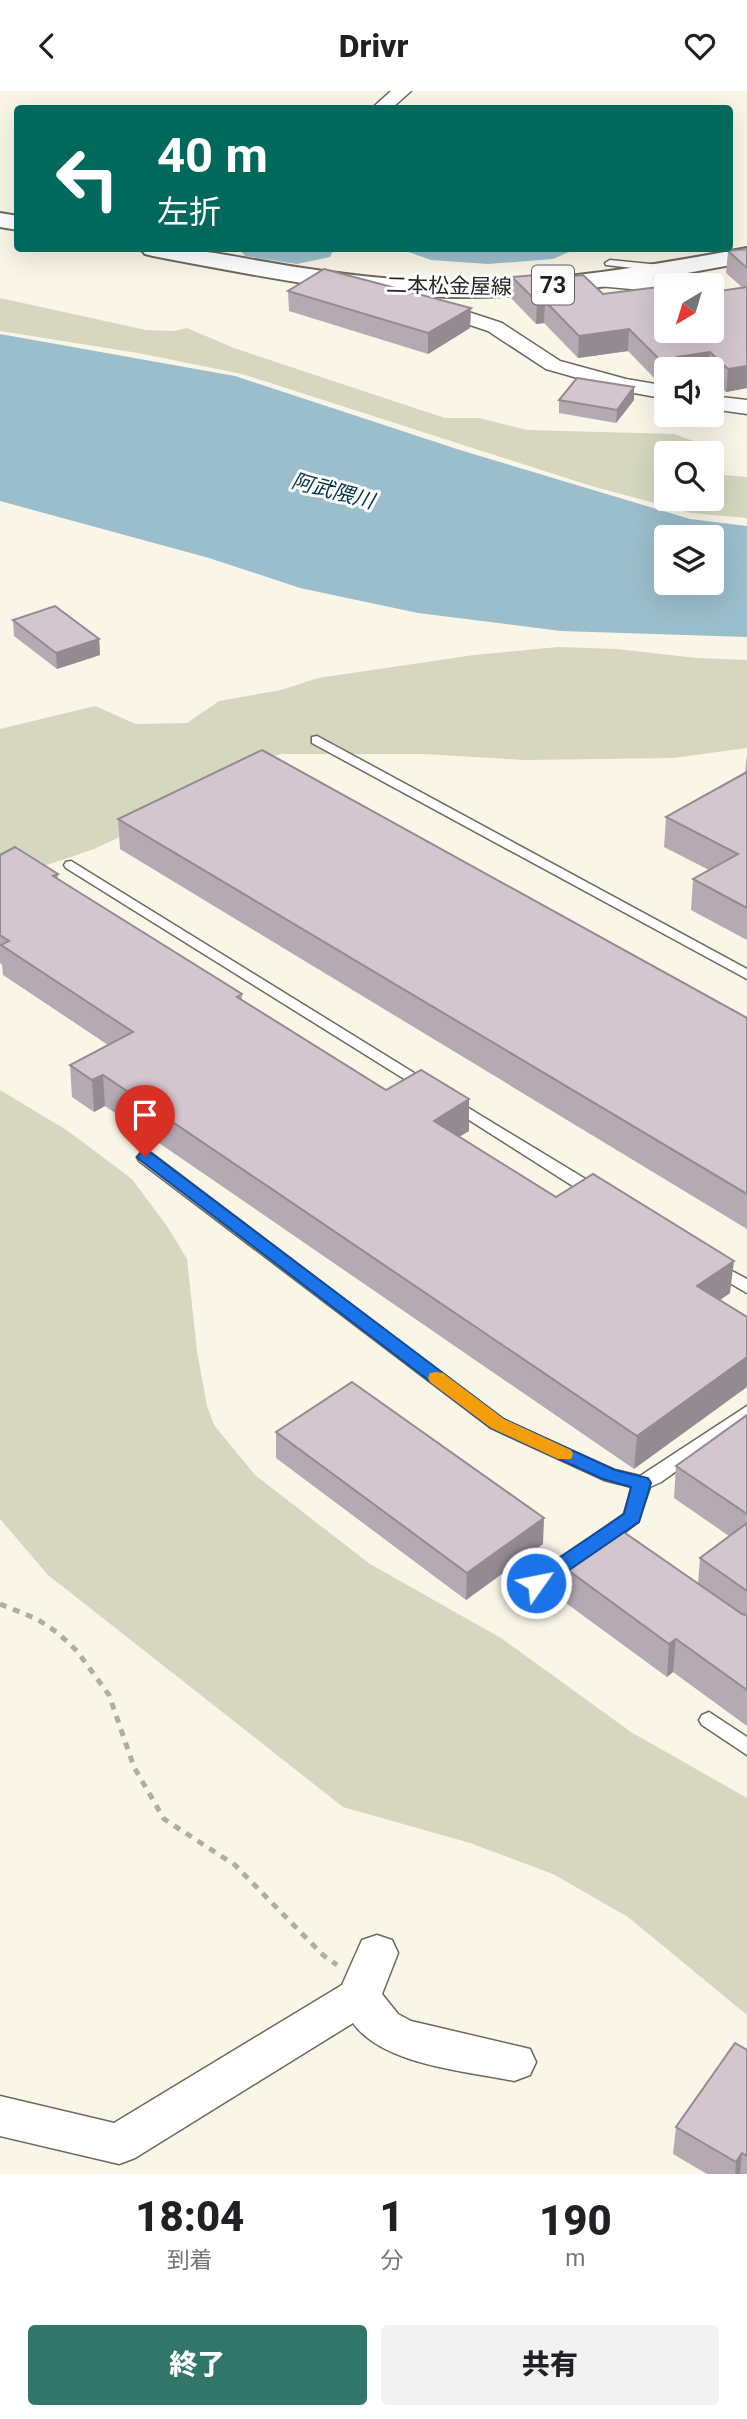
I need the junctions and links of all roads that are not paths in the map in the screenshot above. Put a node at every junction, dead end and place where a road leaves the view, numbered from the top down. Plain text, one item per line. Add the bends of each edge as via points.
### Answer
1 (402, 91) edge
2 (385, 105) edge
3 (197, 252) edge
4 (747, 255) edge
5 (357, 283) junction
6 (654, 390) edge
7 (724, 403) edge
8 (747, 407) edge
9 (317, 740) dead end
10 (71, 865) dead end
11 (747, 975) edge
12 (145, 1157) dead end
13 (605, 1198) edge
14 (699, 1257) edge
15 (747, 1286) edge
16 (747, 1412) edge
17 (642, 1483) junction
18 (536, 1583) dead end
19 (709, 1720) dead end
20 (747, 1748) edge
21 (514, 2063) dead end
22 (0, 2116) edge

1 - 2 street
3 - 5 main road, 二本松金屋線 / 73
4 - 5 main road, 二本松金屋線 / 73 via 661,277 602,272 487,289
5 - 6 street via 495,327 553,365
7 - 8 street
9 - 11 lane
10 - 13 lane
12 - 17 lane via 497,1424 610,1475
14 - 15 lane
16 - 17 lane
17 - 18 lane via 632,1517 611,1541
19 - 20 lane
21 - 22 street via 393,2032 377,2021 367,1977 119,2144

